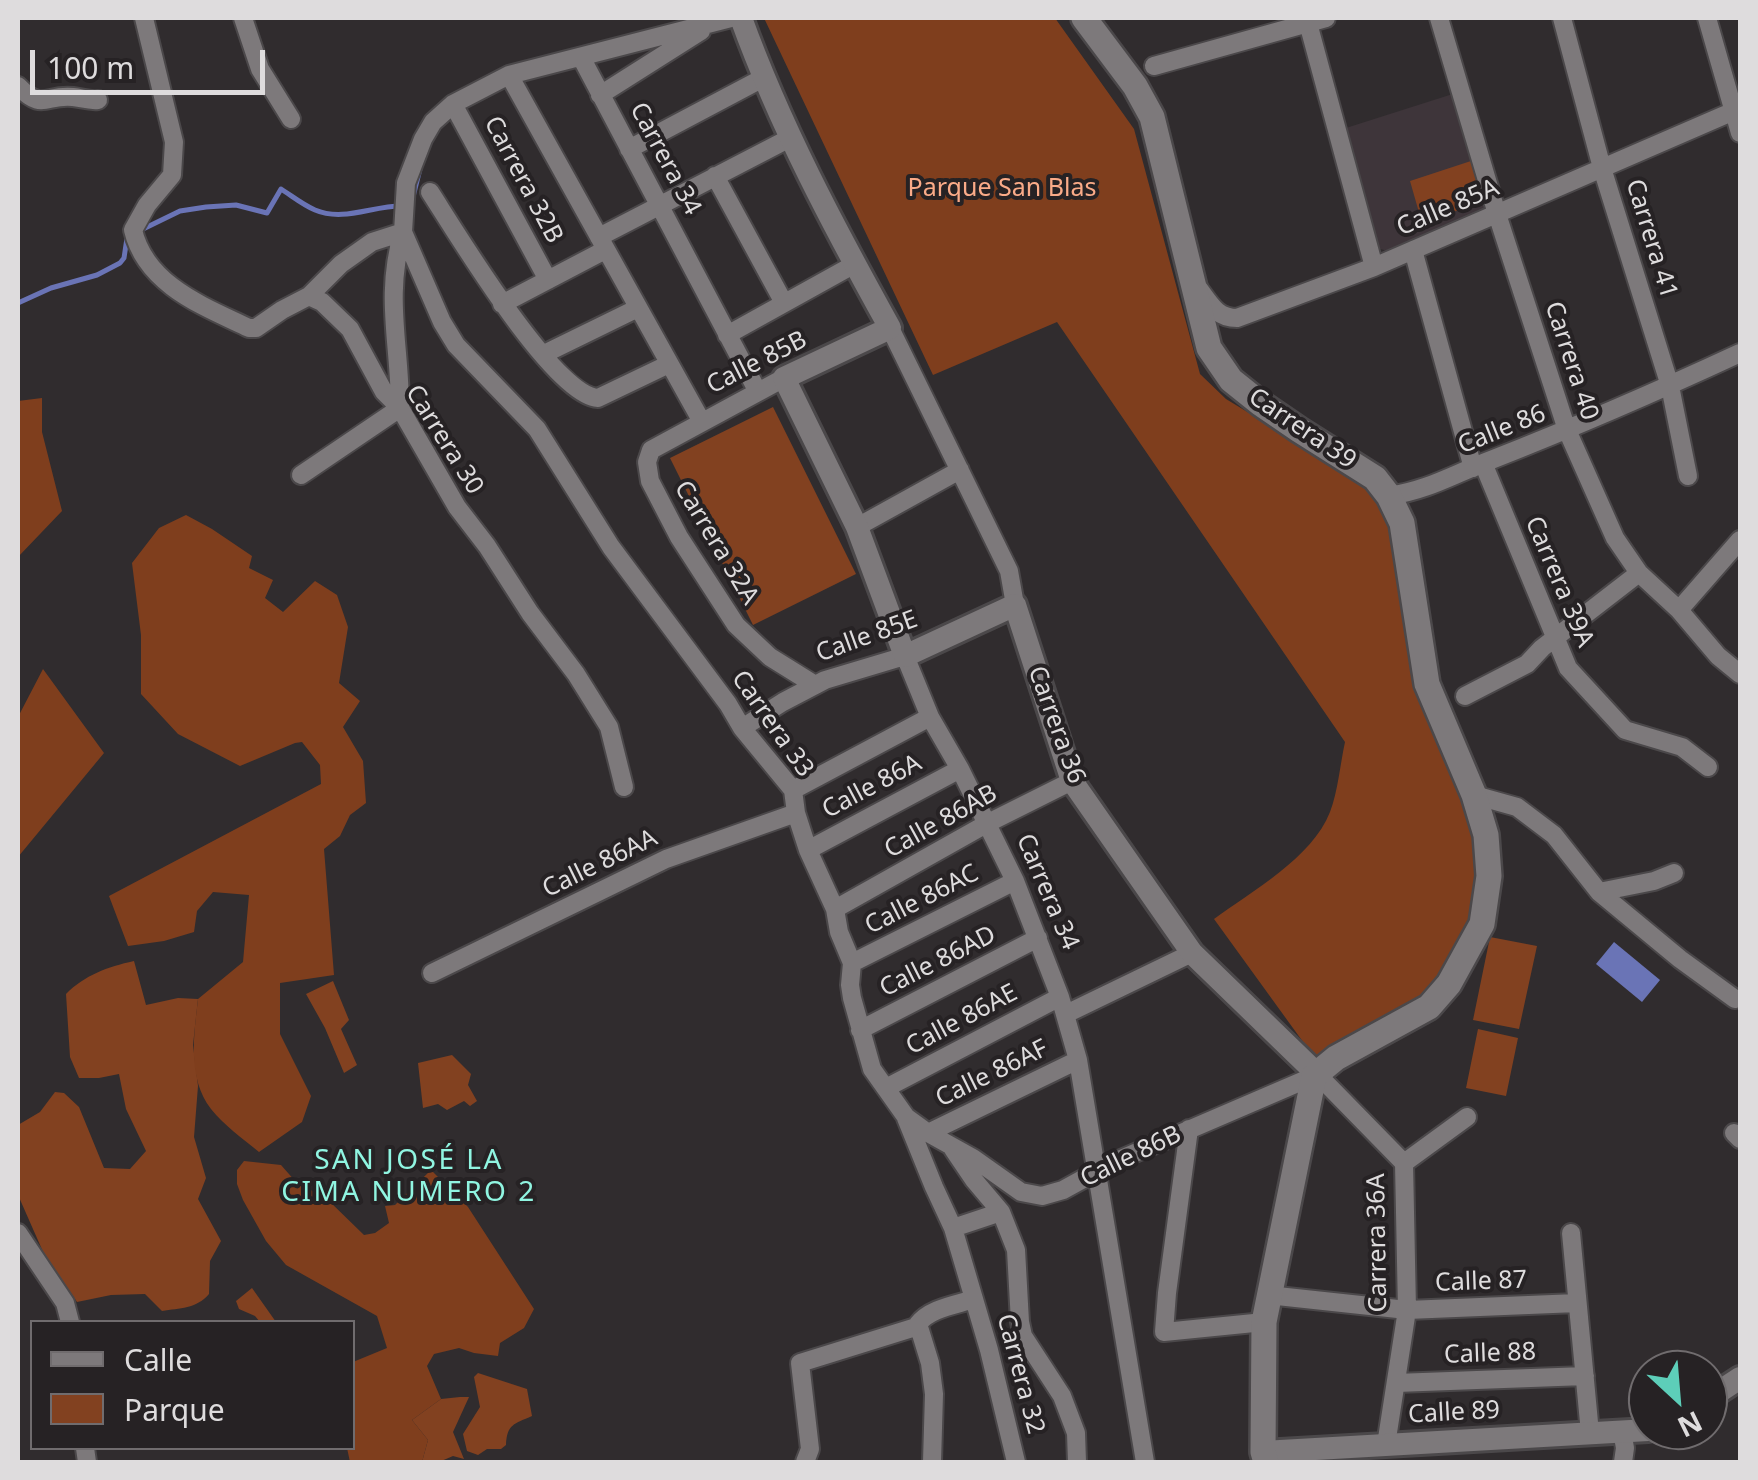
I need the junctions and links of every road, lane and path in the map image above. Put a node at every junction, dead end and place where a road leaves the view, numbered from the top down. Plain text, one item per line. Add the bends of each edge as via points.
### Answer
1 (144, 18) edge
2 (242, 18) edge
3 (741, 18) edge
4 (1084, 18) edge
5 (1439, 18) edge
6 (1562, 18) edge
7 (1706, 18) edge
8 (722, 20) edge
9 (1317, 20) edge
10 (1269, 25) edge
11 (581, 57) junction
12 (1154, 66) dead end
13 (509, 75) junction
14 (763, 78) junction
15 (18, 86) edge
16 (600, 95) junction
17 (98, 100) dead end
18 (454, 104) junction
19 (1734, 111) junction
20 (291, 119) dead end
21 (1740, 133) edge
22 (790, 138) junction
23 (630, 149) junction
24 (1602, 168) junction
25 (715, 176) junction
26 (430, 192) dead end
27 (659, 205) junction
28 (1497, 214) junction
29 (404, 232) junction
30 (602, 243) junction
31 (1413, 250) junction
32 (855, 264) junction
33 (1374, 267) junction
34 (1191, 279) junction
35 (548, 280) junction
36 (309, 296) junction
37 (784, 303) junction
38 (502, 304) junction
39 (638, 308) junction
40 (890, 328) junction
41 (727, 334) junction
42 (1740, 353) edge
43 (544, 354) junction
44 (669, 364) junction
45 (784, 378) junction
46 (1670, 386) junction
47 (758, 392) junction
48 (400, 408) junction
49 (702, 422) junction
50 (1567, 430) junction
51 (651, 450) joint
52 (1478, 465) junction
53 (960, 470) junction
54 (300, 474) dead end
55 (1688, 476) dead end
56 (1389, 496) junction
57 (856, 527) junction
58 (1740, 540) edge
59 (1640, 572) junction
60 (1014, 605) junction
61 (1679, 610) junction
62 (1555, 638) junction
63 (905, 656) junction
64 (1740, 674) edge
65 (815, 685) junction
66 (1466, 696) dead end
67 (930, 717) junction
68 (742, 728) junction
69 (1708, 767) dead end
70 (960, 768) junction
71 (1072, 781) junction
72 (624, 786) dead end
73 (793, 790) junction
74 (1474, 795) junction
75 (796, 813) junction
76 (988, 823) junction
77 (808, 850) junction
78 (1674, 873) dead end
79 (1015, 881) junction
80 (1599, 892) junction
81 (835, 908) junction
82 (1482, 924) joint
83 (1038, 938) junction
84 (1192, 952) junction
85 (852, 963) junction
86 (432, 973) dead end
87 (1734, 999) dead end
88 (1063, 1006) junction
89 (860, 1030) junction
90 (1078, 1060) junction
91 (1315, 1074) junction
92 (886, 1088) junction
93 (906, 1117) junction
94 (1467, 1117) dead end
95 (1189, 1129) junction
96 (928, 1133) junction
97 (953, 1149) junction
98 (1404, 1163) junction
99 (1096, 1172) junction
100 (1001, 1212) junction
101 (953, 1228) junction
102 (18, 1232) edge
103 (1571, 1233) dead end
104 (1268, 1295) junction
105 (974, 1298) junction
106 (1577, 1303) junction
107 (1407, 1310) junction
108 (69, 1320) edge
109 (1264, 1322) junction
110 (919, 1326) junction
111 (1585, 1376) junction
112 (1396, 1383) junction
113 (1590, 1433) junction
114 (1386, 1445) junction
115 (1626, 1451) edge
116 (1420, 1453) edge
117 (1264, 1457) edge
118 (805, 1462) edge
119 (932, 1462) edge
120 (1016, 1462) edge
121 (1078, 1462) edge
122 (1145, 1462) edge

1 - 36 street via 174,142 172,175 146,205 138,245 166,283 249,328
2 - 20 street via 260,68
3 - 14 street, Carrera 36
4 - 34 main road, Carrera 39 via 1152,118
5 - 28 street, Carrera 40
6 - 24 street, Carrera 41
7 - 19 street
8 - 11 street
8 - 16 street
9 - 10 street
9 - 33 street
10 - 12 street
11 - 13 street
11 - 16 street, Carrera 34
13 - 18 street
13 - 30 street
14 - 22 street, Carrera 36
14 - 23 street
15 - 17 street via 40,101
16 - 23 street, Carrera 34
18 - 29 street, Carrera 33 via 423,139 406,183
18 - 35 street, Carrera 32B
19 - 21 street
19 - 24 street, Calle 85A
22 - 25 street
22 - 32 street, Carrera 36
23 - 27 street, Carrera 34
24 - 28 street, Calle 85A
24 - 46 street, Carrera 41
25 - 27 street
25 - 37 street
26 - 38 street
27 - 30 street
27 - 41 street, Carrera 34
28 - 31 street, Calle 85A
28 - 50 street, Carrera 40
29 - 36 street via 372,242
29 - 48 street via 393,280
29 - 68 street, Carrera 33 via 456,345 536,430
30 - 35 street
30 - 39 street
31 - 33 street, Calle 85A
31 - 52 street, Carrera 39A
32 - 37 street
32 - 40 street, Carrera 36
33 - 34 street, Calle 85A via 1238,318 1216,312
34 - 56 main road, Carrera 39 via 1208,348 1231,380 1375,478
35 - 38 street
36 - 48 street, Carrera 30 via 350,329
37 - 41 street
38 - 43 street
39 - 43 street
39 - 44 street
40 - 45 street, Calle 85B
40 - 53 street, Carrera 36
41 - 47 street, Carrera 34
42 - 46 street, Calle 86
43 - 44 street via 587,398
44 - 49 street
45 - 47 street, Calle 85B
45 - 57 street, Carrera 34
46 - 50 street, Calle 86
46 - 55 street, Carrera 41
47 - 49 street, Calle 85B
48 - 54 street
48 - 72 street, Carrera 30 via 456,508 609,727
49 - 51 street, Calle 85B
50 - 52 street, Calle 86
50 - 59 street, Carrera 40 via 1615,538
51 - 65 street, Carrera 32A via 650,481 736,625
52 - 56 street, Calle 86 via 1423,490
52 - 62 street, Carrera 39A
53 - 57 street
53 - 60 street, Carrera 36 via 1009,571
56 - 74 main road, Carrera 39 via 1402,523 1427,684
57 - 63 street, Carrera 34
58 - 61 street
59 - 61 street, Carrera 40
59 - 62 street
60 - 63 street, Calle 85E
60 - 71 street, Carrera 36
61 - 64 street, Carrera 40
62 - 66 street via 1527,664
62 - 69 street, Carrera 39A via 1568,668 1625,730 1682,748
63 - 65 street, Calle 85E
63 - 67 street, Carrera 34
65 - 68 street, Calle 85E
67 - 70 street, Carrera 34
67 - 73 street
68 - 73 street, Carrera 33
70 - 76 street, Carrera 34
70 - 77 street, Calle 86A
71 - 76 street, Calle 86AB
71 - 84 street, Carrera 36
73 - 75 street, Carrera 33
74 - 80 street via 1517,807 1554,835
74 - 82 main road, Carrera 39 via 1489,876
75 - 77 street, Carrera 33
75 - 86 street, Calle 86AA via 666,858
76 - 79 street, Carrera 34
76 - 81 street, Calle 86AB
77 - 81 street, Carrera 33
78 - 80 street
79 - 83 street, Carrera 34
79 - 85 street, Calle 86AC
80 - 87 street
81 - 85 street, Carrera 33
82 - 91 main road, Calle 86B via 1450,984 1429,1007
83 - 88 street, Carrera 34
83 - 89 street, Calle 86AD
84 - 88 street
84 - 91 street, Carrera 36
85 - 89 street, Carrera 33
88 - 90 street, Carrera 34
88 - 92 street, Calle 86AE
89 - 92 street, Carrera 33 via 872,1069
90 - 96 street, Calle 86AF
90 - 99 street, Carrera 34
91 - 95 street, Calle 86B
91 - 98 street, Carrera 36A
91 - 104 main road
92 - 93 street, Carrera 33
93 - 96 street, Carrera 33
93 - 101 street, Carrera 32
94 - 98 street
95 - 99 street, Calle 86B
95 - 109 street via 1164,1332
96 - 97 street, Carrera 33
97 - 99 street, Calle 86B via 1021,1192 1042,1196
97 - 100 street, Carrera 33
98 - 107 street, Carrera 36A
99 - 122 street, Carrera 34
100 - 101 street
100 - 121 street, Carrera 33 via 1016,1250 1023,1336 1062,1396
101 - 105 street, Carrera 32
102 - 108 street
103 - 106 street
104 - 107 street, Calle 87
104 - 109 main road
105 - 110 street via 921,1318
105 - 120 street, Carrera 32
106 - 107 street, Calle 87
106 - 111 street
107 - 112 street, Carrera 36A
109 - 117 main road
110 - 118 street via 800,1363 810,1449
110 - 119 street via 934,1394
111 - 112 street, Calle 88
111 - 113 street
112 - 114 street, Carrera 36A
113 - 115 street, Calle 89
113 - 116 street, Calle 89
114 - 116 street, Calle 89
114 - 117 street, Calle 89

